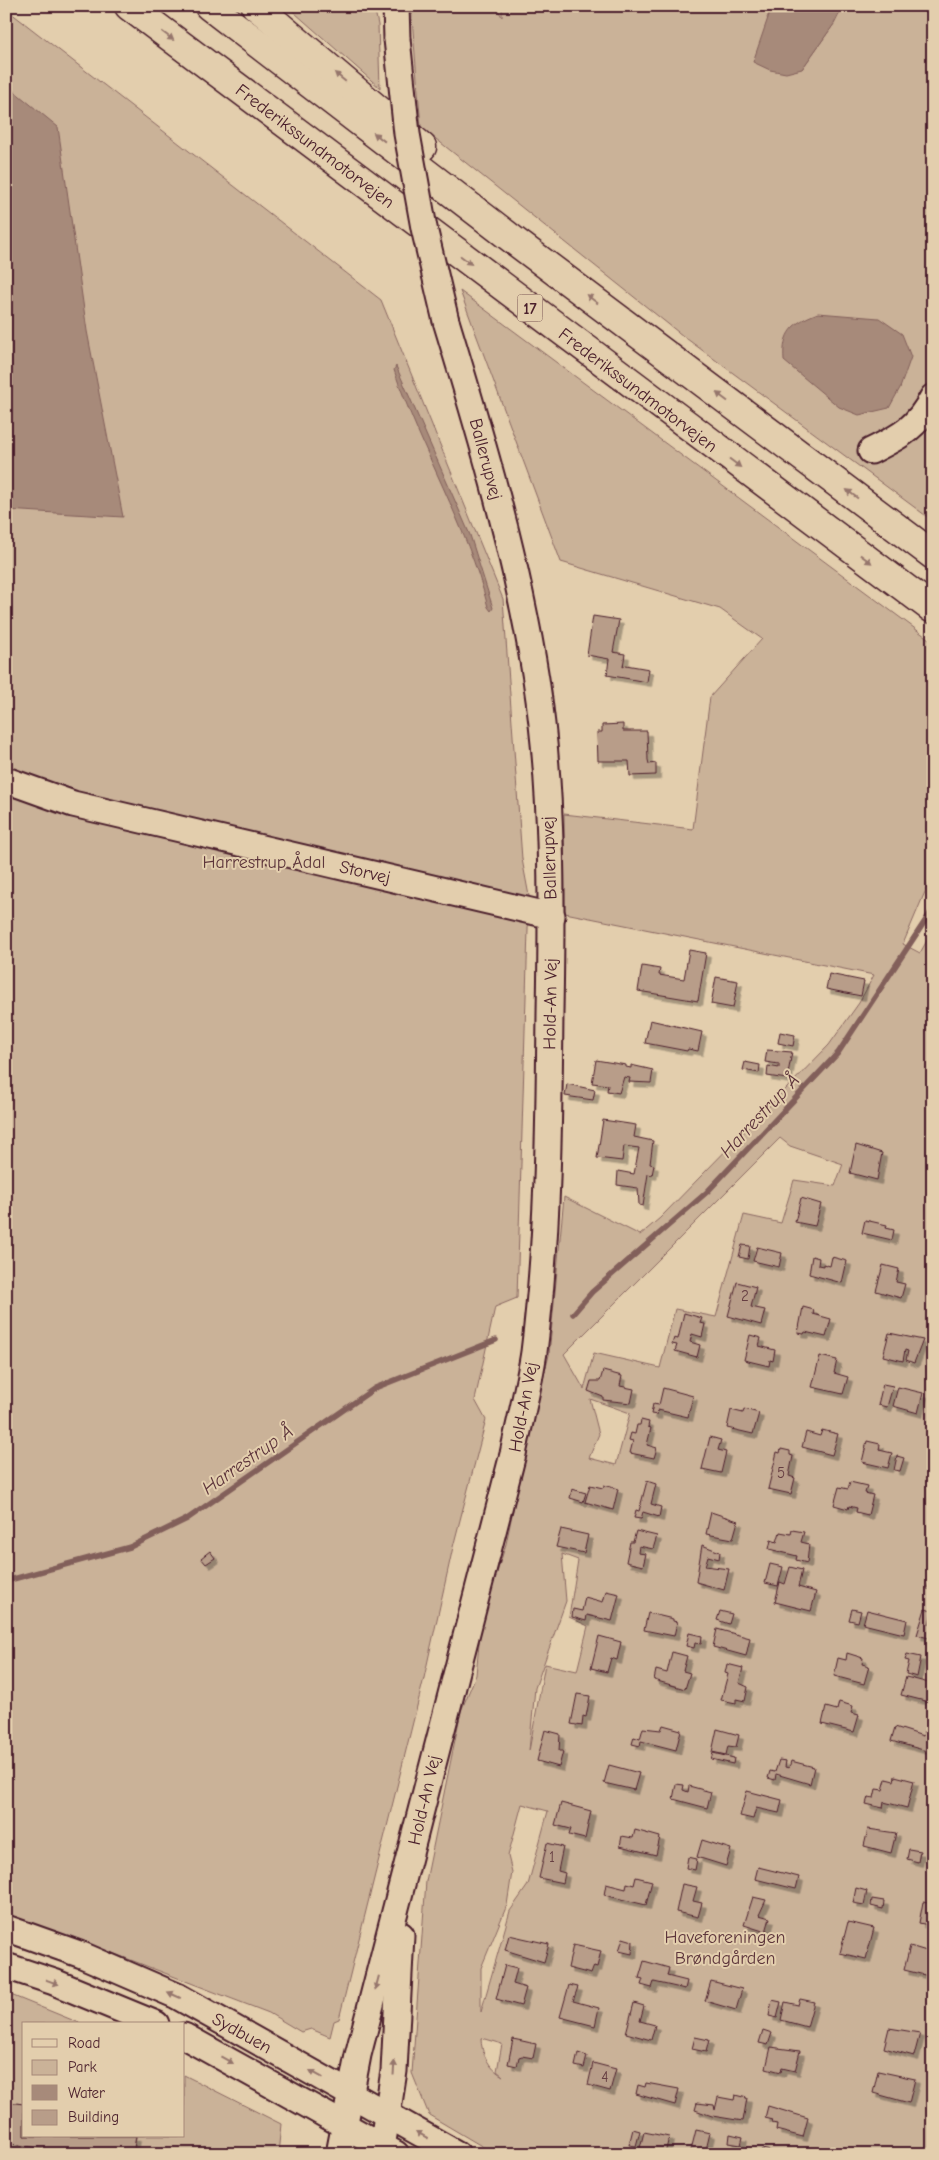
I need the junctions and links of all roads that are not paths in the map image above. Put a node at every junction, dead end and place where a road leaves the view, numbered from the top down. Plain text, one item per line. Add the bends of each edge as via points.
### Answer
1 (129, 6) edge
2 (209, 6) edge
3 (256, 6) edge
4 (396, 6) edge
5 (516, 242) junction
6 (933, 397) edge
7 (871, 451) dead end
8 (933, 555) edge
9 (933, 609) edge
10 (6, 780) edge
11 (552, 916) junction
12 (403, 1885) junction
13 (6, 1928) edge
14 (6, 1966) edge
15 (151, 2022) edge
16 (185, 2037) edge
17 (349, 2094) junction
18 (388, 2116) junction
19 (343, 2124) junction
20 (387, 2151) edge
21 (339, 2154) edge
22 (457, 2154) edge

1 -> 9 highway, Frederikssundmotorvejen / 17
5 -> 2 highway, 17
5 -> 3 highway via 432,154
4 - 11 street, Ballerupvej, bridge via 396,39 424,228 446,321 483,440 531,650 546,782
8 -> 5 highway, 17
6 - 7 street via 923,416 903,436
10 - 11 street, Storvej via 73,804
11 - 12 street, Hold-An Vej via 548,1163 534,1354 501,1503
12 -> 17 street, Hold-An Vej
18 -> 12 street, Hold-An Vej via 394,2071
17 -> 13 street, Sydbuen via 176,1996 82,1955
14 -> 15 street
16 -> 19 street, Sydbuen
17 - 18 street, Sydbuen
17 - 19 street, Hold-An Vej
18 - 20 street, Hold-An Vej
22 -> 18 street, Sydbuen
19 - 20 street, Sydbuen
19 - 21 street, Hold-An Vej

